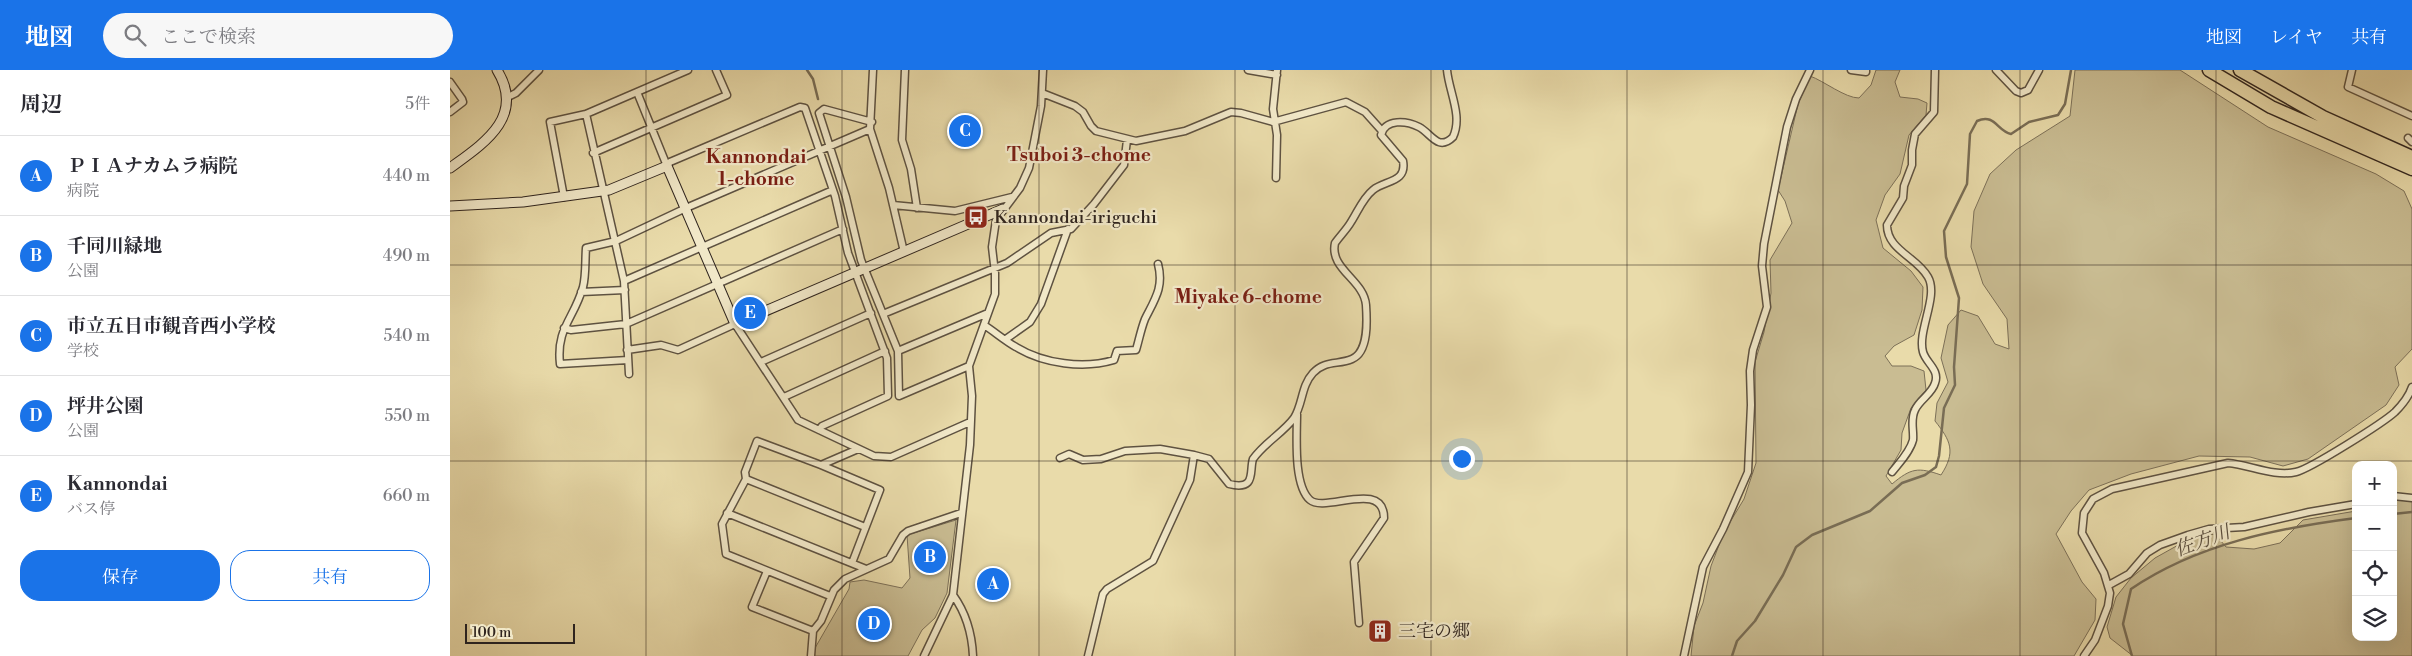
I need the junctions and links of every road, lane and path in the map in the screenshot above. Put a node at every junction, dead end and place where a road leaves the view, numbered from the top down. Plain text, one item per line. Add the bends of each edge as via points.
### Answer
1 (497, 70) edge
2 (539, 70) edge
3 (688, 70) edge
4 (716, 70) edge
5 (872, 70) edge
6 (905, 70) edge
7 (1042, 70) edge
8 (1248, 70) edge
9 (1447, 70) edge
10 (1810, 70) edge
11 (1851, 70) edge
12 (1866, 70) edge
13 (1935, 70) edge
14 (1996, 70) edge
15 (2039, 70) edge
16 (2209, 70) edge
17 (2240, 70) edge
18 (2352, 70) edge
19 (1277, 73) edge
20 (450, 82) edge
21 (637, 92) junction
22 (1042, 93) junction
23 (506, 98) junction
24 (450, 112) edge
25 (586, 114) junction
26 (2412, 116) edge
27 (1275, 121) junction
28 (871, 125) junction
29 (652, 127) junction
30 (1382, 130) junction
31 (1127, 140) junction
32 (830, 146) junction
33 (820, 150) junction
34 (593, 153) junction
35 (2410, 156) edge
36 (2386, 158) junction
37 (667, 166) junction
38 (450, 168) edge
39 (2412, 169) edge
40 (2412, 174) edge
41 (1276, 178) dead end
42 (833, 190) junction
43 (602, 191) junction
44 (564, 197) junction
45 (1014, 197) junction
46 (893, 205) junction
47 (450, 206) edge
48 (686, 208) junction
49 (917, 208) junction
50 (1003, 209) junction
51 (843, 229) junction
52 (1068, 229) junction
53 (616, 241) junction
54 (702, 246) junction
55 (904, 252) junction
56 (1158, 264) dead end
57 (994, 267) junction
58 (864, 269) junction
59 (855, 273) junction
60 (624, 281) junction
61 (718, 284) junction
62 (625, 290) junction
63 (581, 292) junction
64 (871, 313) junction
65 (988, 313) junction
66 (883, 314) junction
67 (626, 324) junction
68 (735, 324) junction
69 (984, 324) junction
70 (564, 328) junction
71 (1006, 339) junction
72 (628, 350) junction
73 (885, 351) junction
74 (898, 351) junction
75 (628, 360) junction
76 (761, 362) junction
77 (969, 366) junction
78 (629, 374) dead end
79 (2412, 387) edge
80 (784, 397) junction
81 (1297, 412) junction
82 (970, 422) junction
83 (819, 430) junction
84 (858, 449) junction
85 (1194, 455) junction
86 (1060, 458) dead end
87 (821, 465) junction
88 (1892, 472) dead end
89 (746, 479) junction
90 (2397, 496) edge
91 (2412, 498) edge
92 (2352, 505) edge
93 (727, 513) junction
94 (962, 513) junction
95 (865, 527) junction
96 (852, 563) junction
97 (866, 569) junction
98 (767, 570) junction
99 (2109, 585) junction
100 (953, 594) junction
101 (830, 596) junction
102 (1359, 623) dead end
103 (812, 631) junction
104 (811, 656) edge
105 (924, 656) edge
106 (973, 656) edge
107 (1088, 656) edge
108 (1684, 656) edge
109 (2084, 656) edge

1 - 23 street
2 - 23 street via 516,93
3 - 21 street
4 - 29 street via 727,95
5 - 28 street
6 - 49 street via 902,140 911,169
7 - 22 street
8 - 19 street
9 - 30 street via 1456,112 1451,140 1437,142 1418,126 1398,122
10 - 108 street via 1796,99 1788,127 1764,244 1762,266 1768,307 1753,350 1750,371 1748,472 1703,567
11 - 12 street
13 - 88 street via 1934,112 1916,134 1903,198 1887,225 1891,242 1924,271 1930,283 1922,346 1936,378 1915,410 1909,449
14 - 15 street via 2021,93 2028,90
16 - 36 highway via 2279,111
17 - 35 highway via 2323,117
18 - 26 street via 2348,87
19 - 27 street
20 - 24 street via 463,102
21 - 25 street
21 - 29 street
22 - 31 street via 1076,106 1096,131
22 - 45 street via 1030,168
23 - 38 street via 503,118 496,132
25 - 34 street
25 - 44 street via 550,122
27 - 30 street via 1346,102 1365,112
27 - 31 street via 1267,122 1231,112 1177,133 1140,141
27 - 41 street
28 - 32 street
28 - 32 street via 824,110 819,113
28 - 46 street
29 - 34 street
29 - 37 street
30 - 81 street via 1386,143 1403,161 1402,174 1397,180 1379,185 1367,196 1334,248 1336,260 1365,297 1362,348 1352,359 1324,364 1316,370 1305,385
31 - 52 street via 1124,165 1094,204
32 - 33 street
32 - 58 street
33 - 37 street via 805,108 800,107
33 - 42 street
33 - 48 street
34 - 43 street
36 - 39 highway
36 - 40 highway
37 - 43 street
37 - 48 street
42 - 51 street
42 - 54 street
43 - 44 street
43 - 53 street
44 - 47 street
45 - 49 street via 964,210
45 - 50 street
46 - 49 street
46 - 55 street
48 - 53 street
48 - 54 street
50 - 55 street
50 - 57 street via 996,220 993,238
51 - 59 street
51 - 61 street
52 - 57 street via 1051,233 1012,260
52 - 71 street via 1041,304 1030,322
53 - 60 street
53 - 63 street via 586,248
54 - 60 street
54 - 61 street
55 - 58 street
56 - 71 street via 1159,293 1145,321 1136,350 1117,351 1114,360 1094,365 1052,360 1018,348
57 - 65 street via 995,294
57 - 66 street
58 - 59 street
58 - 66 street
59 - 64 street
59 - 68 street
60 - 62 street
61 - 67 street
61 - 68 street
62 - 63 street
62 - 67 street
63 - 70 street
64 - 73 street
64 - 76 street
65 - 69 street
65 - 74 street
66 - 74 street
67 - 70 street
67 - 72 street
68 - 72 street via 678,350 661,345
68 - 76 street
69 - 71 street
69 - 77 street
70 - 75 street via 558,348 560,364
72 - 75 street
73 - 80 street
73 - 83 street via 888,396
74 - 77 street via 899,396
75 - 78 street
76 - 80 street
77 - 82 street
79 - 99 street via 2395,412 2308,468 2281,474 2228,463 2112,489 2093,499 2084,513 2082,533
80 - 83 street via 798,420
81 - 85 street via 1253,458 1252,477 1247,482 1229,484 1209,459
81 - 102 street via 1300,473 1302,486 1310,499 1318,503 1365,498 1377,504 1384,513 1384,518 1354,562
82 - 84 street via 891,457 874,456
82 - 94 street
83 - 84 street
84 - 87 street
85 - 86 street via 1160,449 1125,451 1101,459 1081,460 1069,454
85 - 107 street via 1190,480 1153,561 1102,594
87 - 89 street via 757,441 745,472
87 - 95 street via 880,490
89 - 93 street
89 - 95 street
90 - 91 street
92 - 99 street via 2188,535 2147,553 2129,574
93 - 96 street
93 - 98 street via 722,524 726,554
94 - 97 street via 908,531 889,559
94 - 100 street
95 - 96 street
96 - 97 street
97 - 101 street via 840,583
98 - 101 street
98 - 103 street via 752,607
99 - 109 street via 2108,606 2095,640
100 - 105 street
100 - 106 street via 967,623
101 - 103 street via 821,621
103 - 104 street

